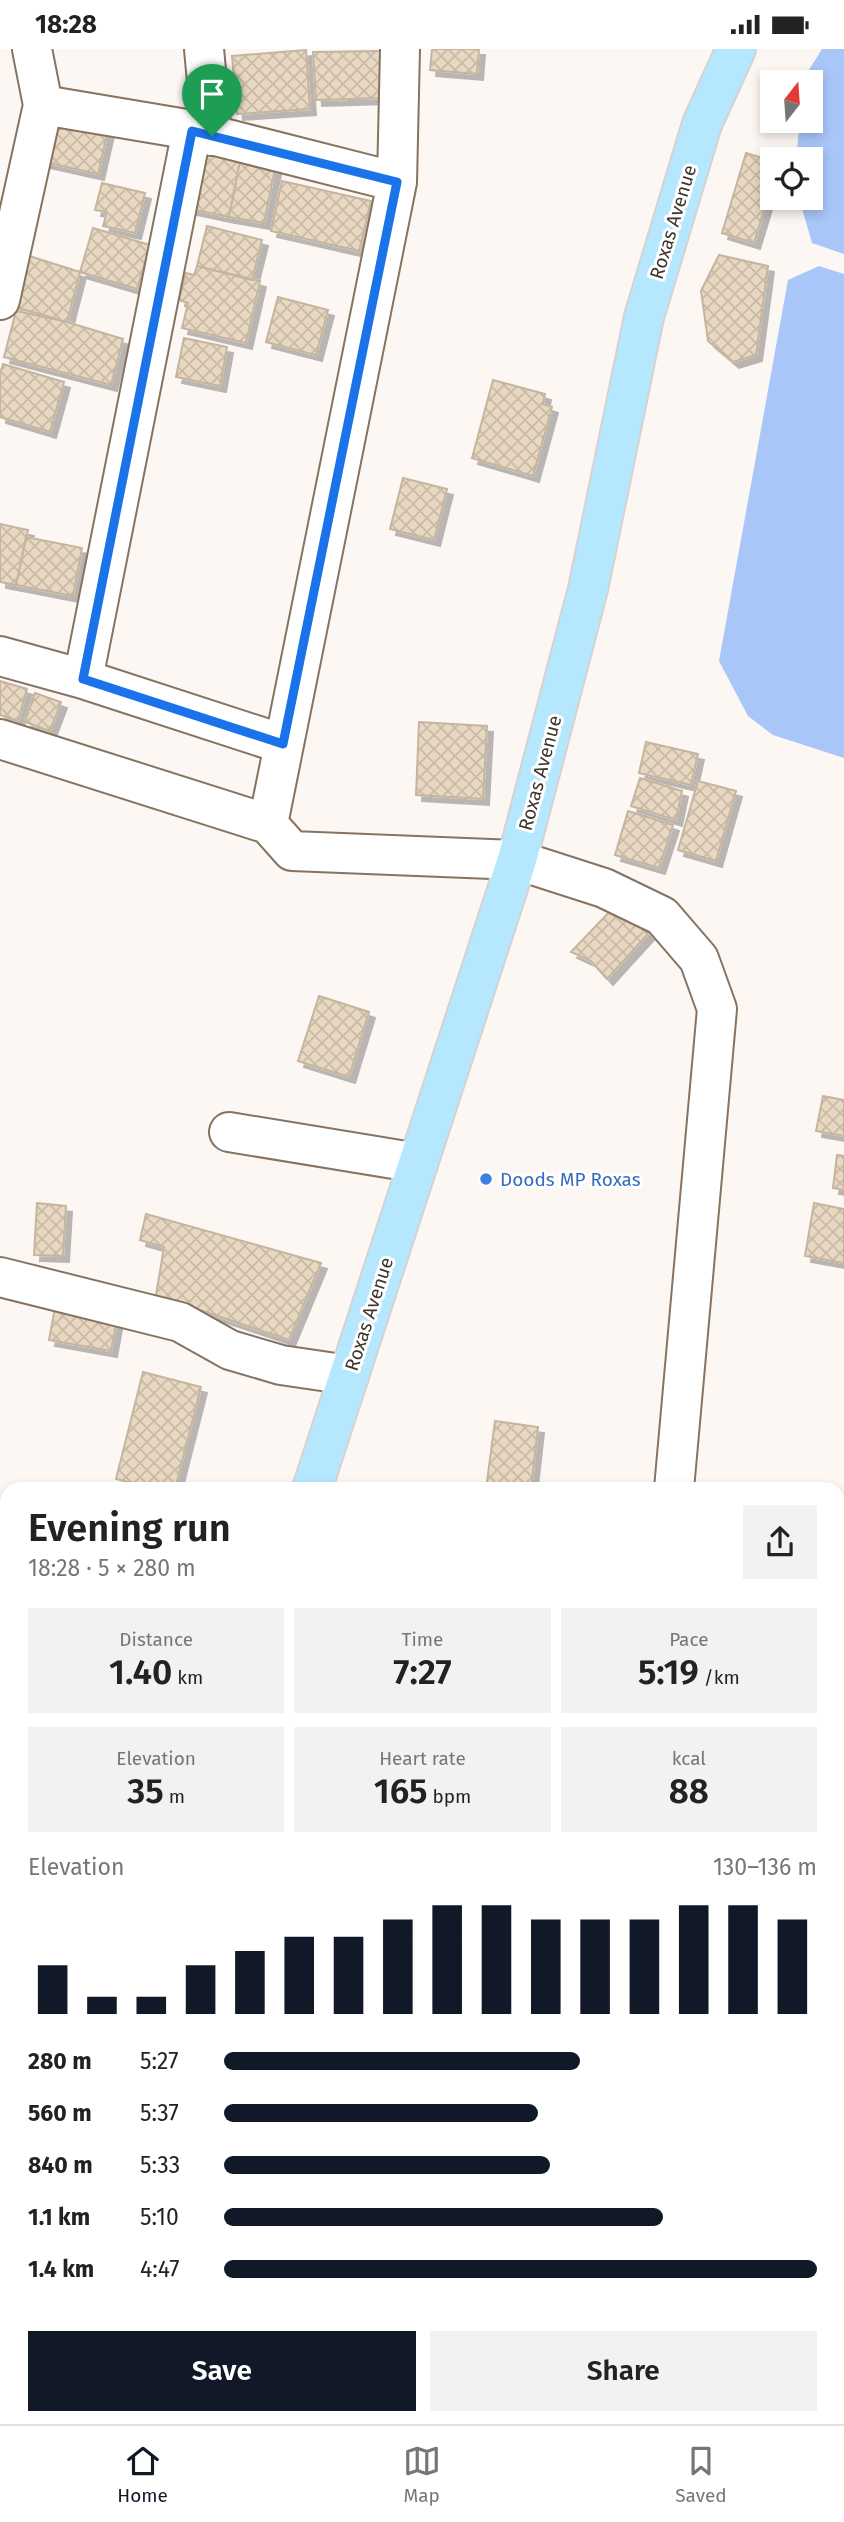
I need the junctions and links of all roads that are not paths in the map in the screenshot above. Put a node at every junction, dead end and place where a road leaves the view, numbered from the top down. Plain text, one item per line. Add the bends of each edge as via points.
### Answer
1 (32, 49) edge
2 (204, 49) edge
3 (400, 49) edge
4 (736, 49) edge
5 (43, 105) junction
6 (202, 133) junction
7 (397, 182) junction
8 (0, 300) edge
9 (0, 656) edge
10 (83, 679) junction
11 (0, 739) edge
12 (283, 744) junction
13 (268, 824) junction
14 (517, 860) junction
15 (229, 1132) dead end
16 (418, 1163) junction
17 (0, 1277) edge
18 (349, 1375) junction
19 (314, 1482) edge
20 (675, 1482) edge

1 - 5 street
2 - 6 street
3 - 7 street
4 - 14 main road, Roxas Avenue via 702,124 644,317 588,589
5 - 6 street
5 - 8 street
6 - 7 street
6 - 10 street
7 - 12 street
9 - 10 street
10 - 12 street
11 - 13 street
12 - 13 street
13 - 14 street via 292,851
14 - 16 main road, Roxas Avenue
14 - 20 street via 604,888 662,916 699,959 717,1009
15 - 16 street
16 - 18 main road, Roxas Avenue
17 - 18 street via 180,1322 230,1350 281,1365
18 - 19 main road, Roxas Avenue

